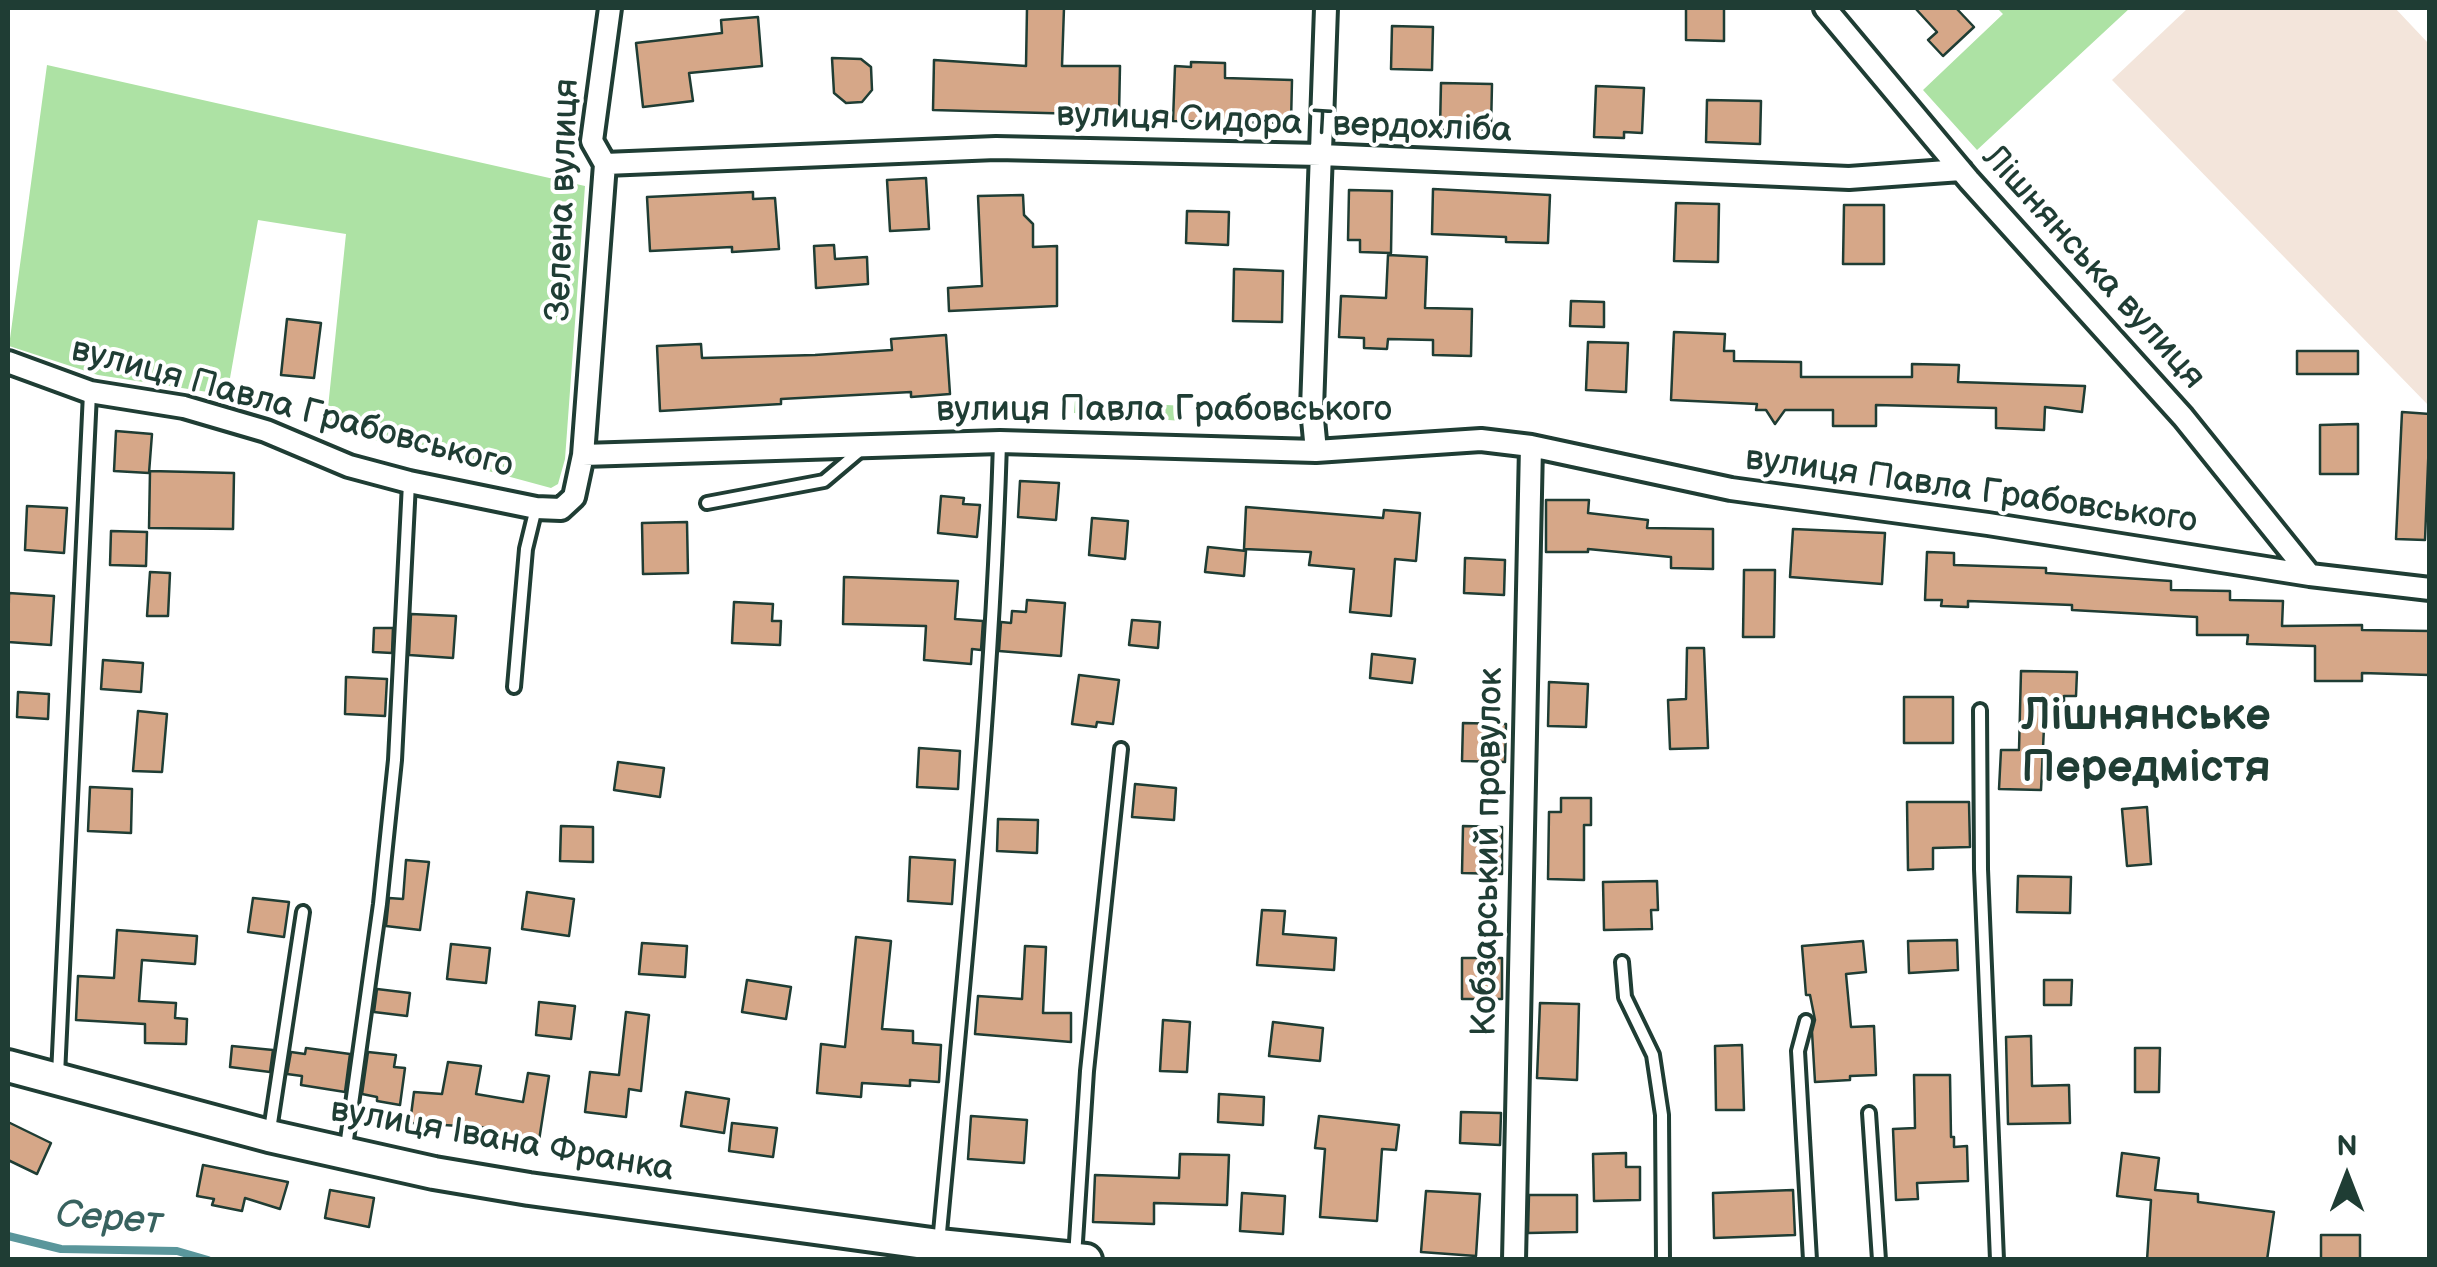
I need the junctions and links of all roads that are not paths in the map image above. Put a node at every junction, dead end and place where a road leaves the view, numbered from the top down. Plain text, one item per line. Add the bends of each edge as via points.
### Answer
1 (610, 8) edge
2 (1326, 8) edge
3 (1832, 10) edge
4 (1321, 155) junction
5 (605, 164) junction
6 (1960, 170) junction
7 (8, 362) edge
8 (90, 392) junction
9 (1000, 442) junction
10 (868, 445) junction
11 (1531, 446) junction
12 (1316, 451) junction
13 (583, 455) junction
14 (409, 482) junction
15 (707, 503) dead end
16 (536, 508) junction
17 (2310, 575) junction
18 (2430, 589) edge
19 (514, 687) dead end
20 (1980, 710) dead end
21 (1121, 749) dead end
22 (303, 912) dead end
23 (1622, 962) dead end
24 (1806, 1021) dead end
25 (8, 1066) edge
26 (58, 1080) junction
27 (1869, 1113) dead end
28 (269, 1136) junction
29 (345, 1154) junction
30 (939, 1245) junction
31 (1075, 1258) edge
32 (1086, 1260) edge
33 (1514, 1260) edge
34 (1663, 1260) edge
35 (1810, 1260) edge
36 (1878, 1260) edge
37 (1997, 1260) edge

1 - 5 street, Зелена вулиця via 592,141
2 - 4 street
3 - 6 street, Лішнянська вулиця
4 - 5 street, вулиця Сидора Твердохліба via 996,148
4 - 6 street, вулиця Сидора Твердохліба via 1849,178
4 - 12 street
5 - 13 street, Зелена вулиця
6 - 17 street, Лішнянська вулиця via 2183,417
7 - 8 street, вулиця Павла Грабовського
8 - 14 street, вулиця Павла Грабовського via 184,407
8 - 26 lane
9 - 10 street, вулиця Павла Грабовського
9 - 12 street, вулиця Павла Грабовського
9 - 30 lane via 982,759
10 - 13 street, вулиця Павла Грабовського
10 - 15 lane via 824,481
11 - 12 street, вулиця Павла Грабовського via 1482,440
11 - 17 street, вулиця Павла Грабовського via 1731,488
11 - 33 street, Кобзарський провулок
13 - 16 street, вулиця Павла Грабовського via 574,498 561,510
14 - 16 street, вулиця Павла Грабовського
14 - 29 lane via 394,760
16 - 19 lane via 526,548
17 - 18 street, вулиця Павла Грабовського
20 - 37 lane
21 - 31 lane
22 - 28 lane
23 - 34 lane via 1625,997 1654,1055 1662,1115
24 - 35 lane via 1798,1051
25 - 26 main road, вулиця Івана Франка
26 - 28 main road, вулиця Івана Франка
27 - 36 lane
28 - 29 main road, вулиця Івана Франка
29 - 30 main road, вулиця Івана Франка via 529,1189
30 - 31 main road, вулиця Івана Франка
31 - 32 main road, вулиця Івана Франка

